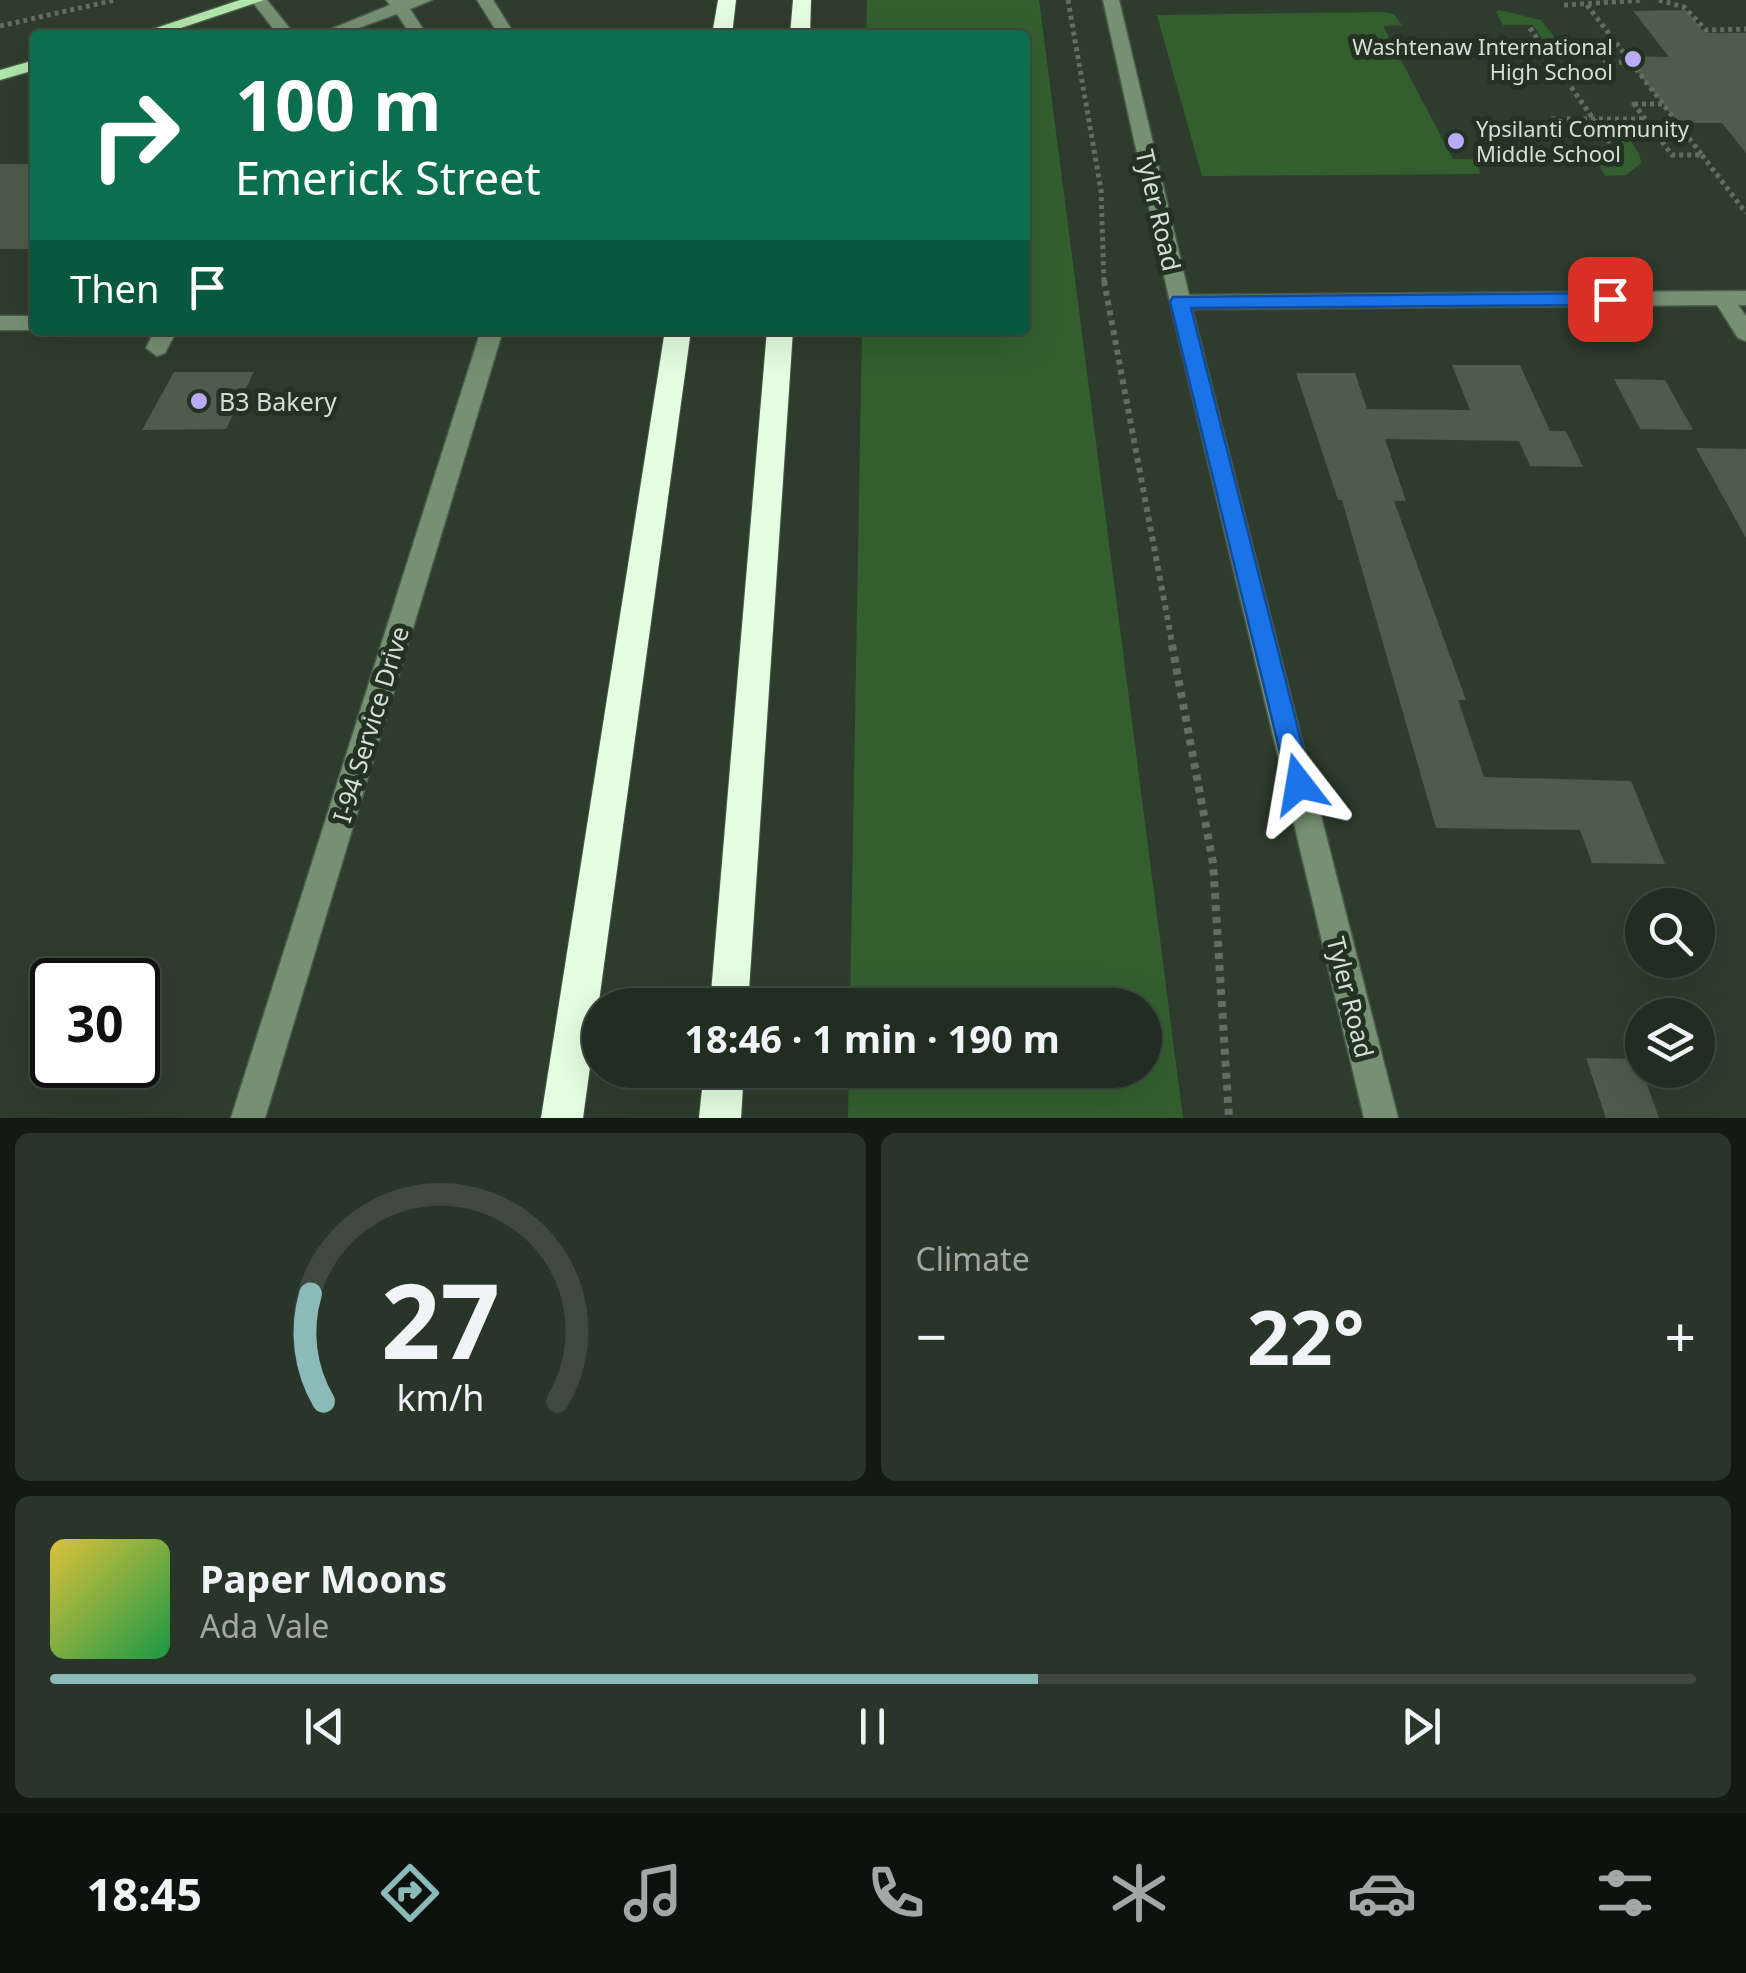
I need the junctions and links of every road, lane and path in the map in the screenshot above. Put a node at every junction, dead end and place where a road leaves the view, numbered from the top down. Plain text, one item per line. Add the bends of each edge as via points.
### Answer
1 (82, 0) edge
2 (115, 0) edge
3 (258, 0) edge
4 (424, 0) edge
5 (485, 0) edge
6 (727, 0) edge
7 (802, 0) edge
8 (1068, 0) edge
9 (1111, 0) edge
10 (1644, 0) edge
11 (1659, 0) edge
12 (397, 4) edge
13 (1587, 4) junction
14 (76, 6) junction
15 (1564, 6) dead end
16 (0, 26) edge
17 (1530, 28) dead end
18 (1746, 29) edge
19 (159, 30) edge
20 (283, 30) edge
21 (336, 30) edge
22 (415, 30) edge
23 (504, 30) edge
24 (723, 30) edge
25 (800, 30) edge
26 (1628, 62) junction
27 (1603, 63) dead end
28 (30, 66) edge
29 (0, 74) edge
30 (1664, 104) junction
31 (1551, 119) dead end
32 (1594, 119) junction
33 (1646, 119) junction
34 (1702, 155) junction
35 (1619, 156) dead end
36 (1746, 213) edge
37 (1722, 298) junction
38 (1746, 298) edge
39 (1180, 302) junction
40 (30, 322) edge
41 (0, 323) edge
42 (1746, 333) edge
43 (490, 335) edge
44 (677, 335) edge
45 (780, 335) edge
46 (730, 988) edge
47 (722, 1088) edge
48 (248, 1118) edge
49 (562, 1118) edge
50 (720, 1118) edge
51 (1229, 1118) edge
52 (1382, 1118) edge

1 - 14 path
2 - 14 path
3 - 19 main road
3 - 20 street
4 - 12 street
5 - 23 street
6 - 24 highway
7 - 25 highway
8 - 51 path via 1102,190 1101,267 1213,863
9 - 39 street, Tyler Road
10 - 13 path
11 - 18 path via 1684,7 1706,30
12 - 21 street
12 - 22 street
13 - 15 path
13 - 26 path
14 - 16 path
17 - 32 path
26 - 27 path
26 - 30 path
28 - 29 main road
30 - 33 path via 1634,104
30 - 34 path
31 - 32 path
32 - 33 path
32 - 35 path
33 - 34 path via 1672,154
34 - 36 path
37 - 38 street
37 - 39 street
37 - 42 street
39 - 52 street, Tyler Road
40 - 41 street
43 - 48 street, I-94 Service Drive
44 - 49 highway
45 - 46 highway
47 - 50 highway

